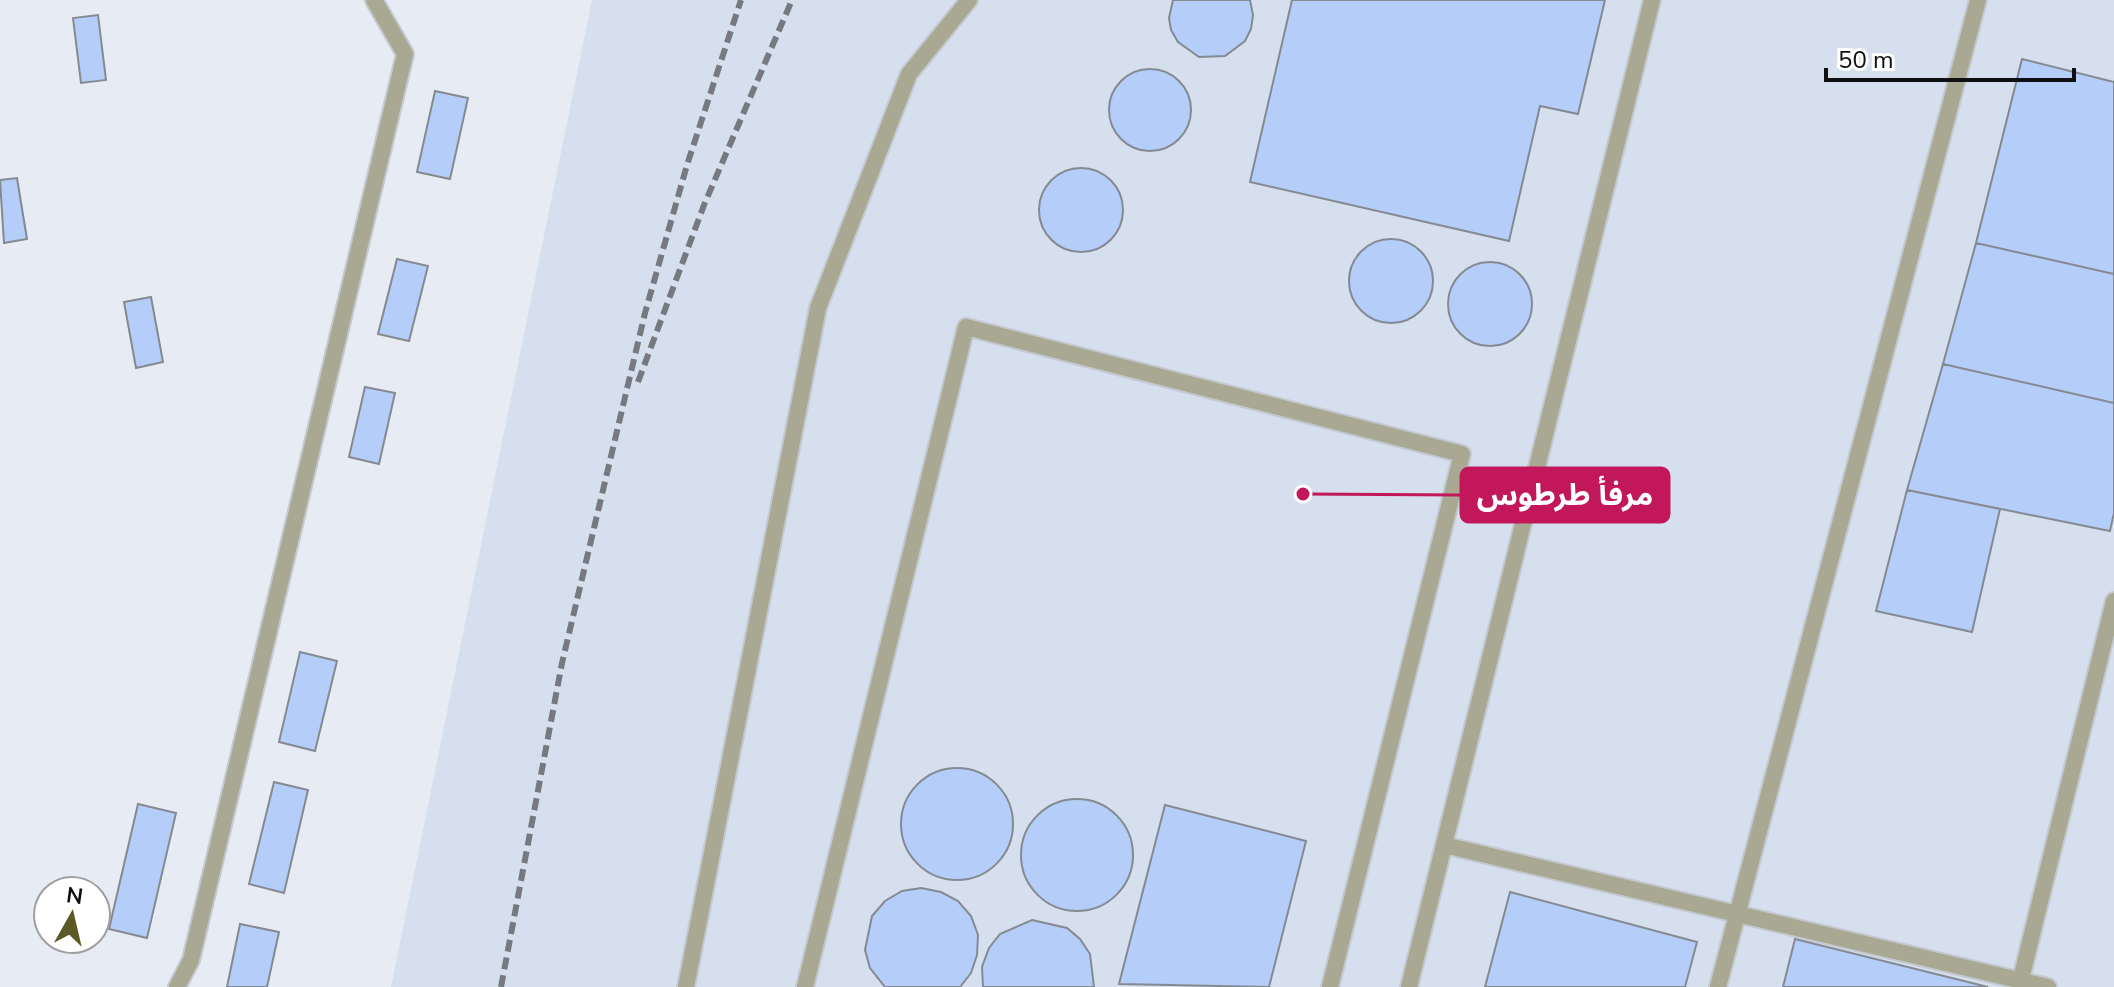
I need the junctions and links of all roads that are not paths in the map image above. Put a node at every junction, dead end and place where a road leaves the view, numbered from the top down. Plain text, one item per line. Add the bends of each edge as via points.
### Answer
1 (374, 0) edge
2 (969, 0) edge
3 (1652, 0) edge
4 (1978, 0) edge
5 (2114, 601) edge
6 (1444, 845) junction
7 (1736, 913) junction
8 (2020, 984) edge
9 (177, 987) edge
10 (686, 987) edge
11 (805, 987) edge
12 (1330, 987) edge
13 (1409, 987) edge
14 (1718, 987) edge
15 (2048, 987) edge

1 - 9 lane via 405,54 191,960
2 - 10 lane via 909,74 818,308
3 - 6 lane
4 - 7 lane
5 - 8 lane
6 - 7 lane
6 - 13 lane
7 - 8 lane
7 - 14 lane
8 - 15 lane
11 - 12 lane via 966,327 1462,454

